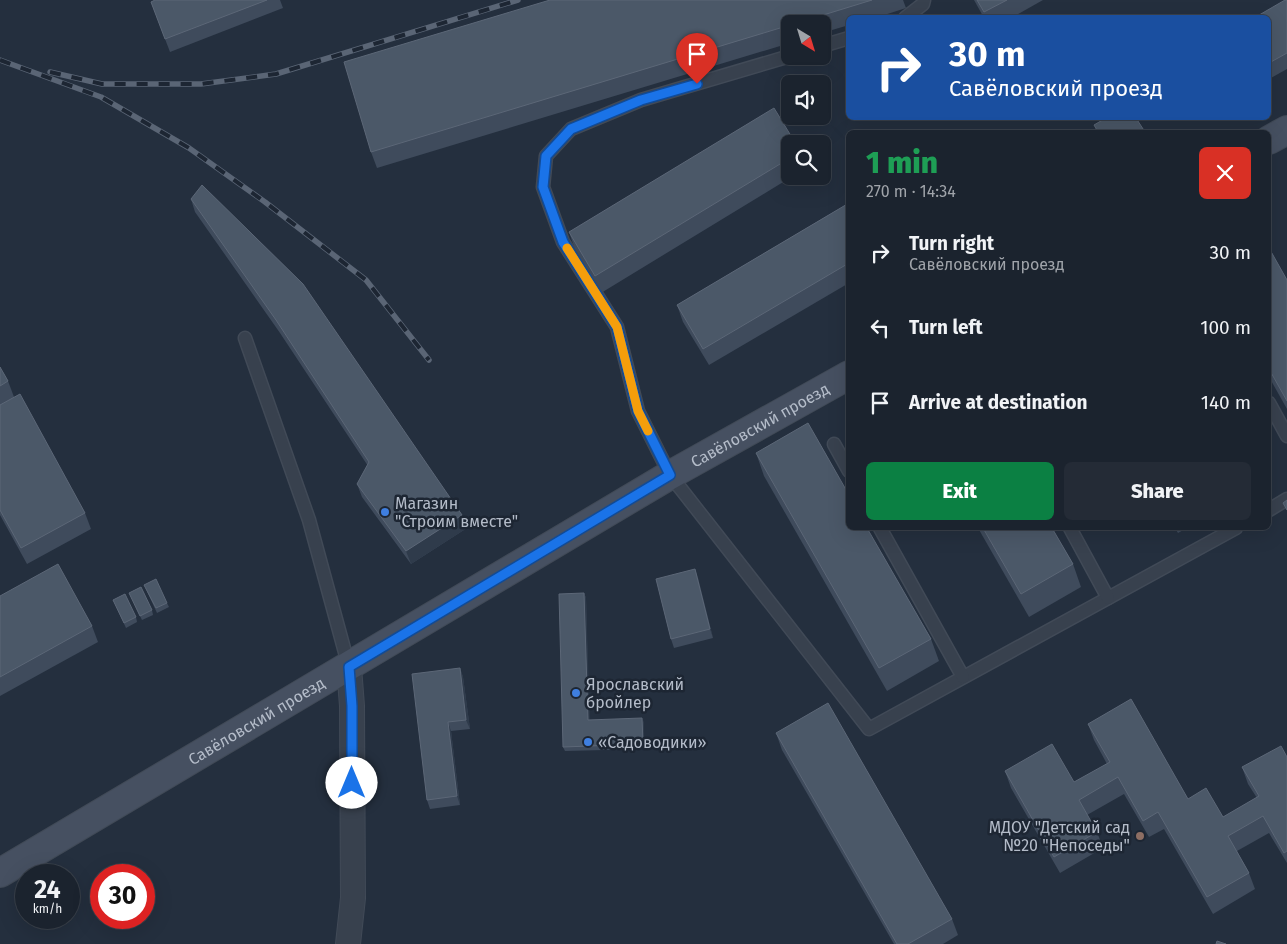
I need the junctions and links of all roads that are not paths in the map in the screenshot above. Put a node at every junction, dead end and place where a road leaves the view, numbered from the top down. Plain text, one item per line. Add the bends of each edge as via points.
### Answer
1 (924, 0) edge
2 (908, 15) edge
3 (846, 39) edge
4 (831, 43) edge
5 (781, 59) edge
6 (1287, 130) edge
7 (1271, 139) edge
8 (245, 338) dead end
9 (846, 377) edge
10 (1271, 408) edge
11 (1287, 436) edge
12 (834, 444) dead end
13 (846, 466) edge
14 (670, 475) junction
15 (1287, 500) edge
16 (1271, 509) edge
17 (881, 530) edge
18 (1071, 530) edge
19 (1232, 530) edge
20 (1108, 598) junction
21 (349, 667) junction
22 (963, 677) junction
23 (0, 873) edge
24 (348, 944) edge

1 - 2 lane
3 - 4 lane
5 - 14 lane via 641,100 571,129 546,156 543,187 563,242 617,327 638,411
6 - 7 main road
8 - 21 lane via 309,520
9 - 14 main road, Савёловский проезд
10 - 11 lane
12 - 13 lane
14 - 21 main road, Савёловский проезд
14 - 22 lane via 869,729
15 - 16 lane
17 - 22 lane
18 - 20 lane
19 - 20 lane
20 - 22 lane
21 - 23 main road, Савёловский проезд
21 - 24 street via 352,898

